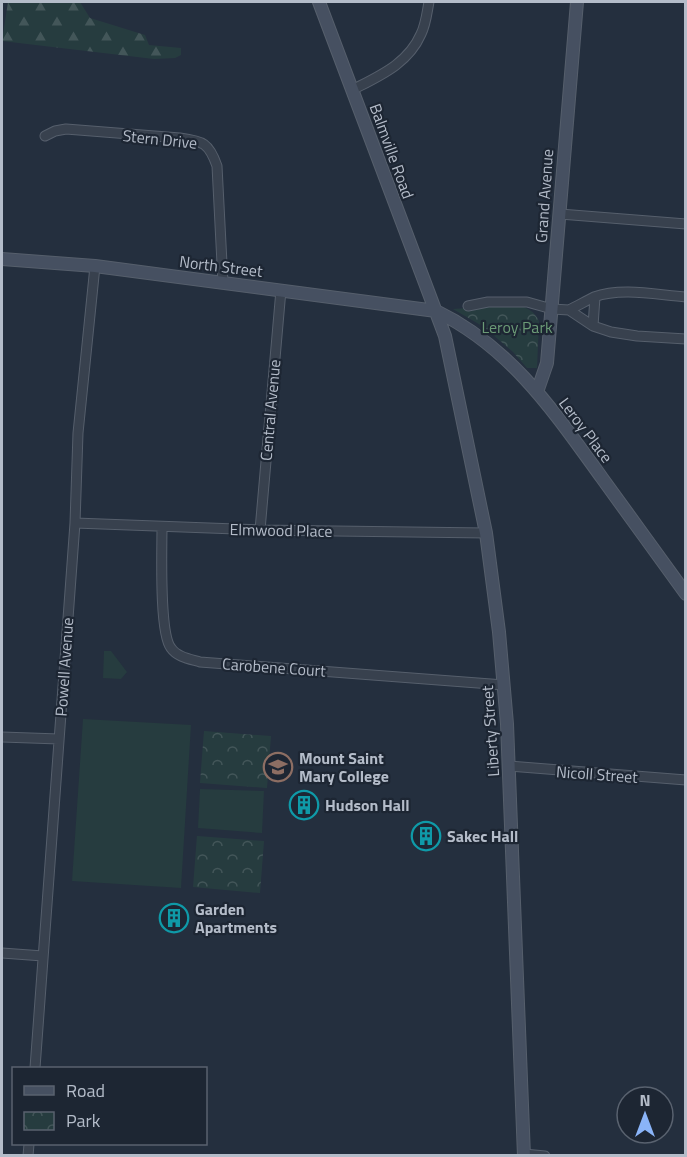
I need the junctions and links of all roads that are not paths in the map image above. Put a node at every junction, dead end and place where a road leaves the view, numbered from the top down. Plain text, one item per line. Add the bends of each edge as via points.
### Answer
1 (319, 2) edge
2 (429, 2) edge
3 (577, 2) edge
4 (352, 90) junction
5 (45, 136) dead end
6 (560, 214) junction
7 (686, 224) edge
8 (2, 259) edge
9 (95, 266) junction
10 (222, 283) junction
11 (281, 290) junction
12 (596, 297) junction
13 (686, 297) edge
14 (468, 306) dead end
15 (552, 309) junction
16 (569, 310) junction
17 (436, 311) junction
18 (593, 326) junction
19 (686, 339) edge
20 (537, 392) junction
21 (75, 523) junction
22 (162, 527) junction
23 (260, 530) junction
24 (486, 533) junction
25 (686, 594) edge
26 (504, 685) junction
27 (2, 737) edge
28 (59, 739) junction
29 (509, 766) junction
30 (686, 780) edge
31 (2, 953) edge
32 (43, 956) junction
33 (35, 1067) edge
34 (524, 1155) edge
35 (545, 1155) edge

1 - 4 street, Balmville Road
2 - 4 street via 421,34 410,52 393,68
3 - 6 street, Grand Avenue
4 - 17 street, Balmville Road
5 - 10 street, Stern Drive via 66,129 180,138 205,144 217,166
6 - 7 street
6 - 15 street, Grand Avenue
8 - 9 street, North Street
9 - 10 street, North Street
9 - 21 street, Powell Avenue via 78,433
10 - 11 street, North Street
11 - 17 street, North Street
11 - 23 street, Central Avenue
12 - 13 street via 628,293
12 - 16 street
12 - 18 street
14 - 15 street via 509,301
15 - 16 street
15 - 20 street, Grand Avenue via 547,363
16 - 18 street
17 - 20 street, Leroy Place via 480,337
17 - 24 street, Liberty Street via 451,361
18 - 19 street via 637,336
20 - 25 street, Leroy Place
21 - 22 street, Elmwood Place
21 - 28 street, Powell Avenue
22 - 23 street, Elmwood Place
22 - 26 street, Carobene Court via 164,629 171,649 182,657 210,663
23 - 24 street, Elmwood Place
24 - 26 street, Liberty Street
26 - 29 street, Liberty Street
27 - 28 street
28 - 32 street, Powell Avenue
29 - 30 street, Nicoll Street
29 - 34 street, Liberty Street
31 - 32 street
32 - 33 street, Powell Avenue
34 - 35 street

